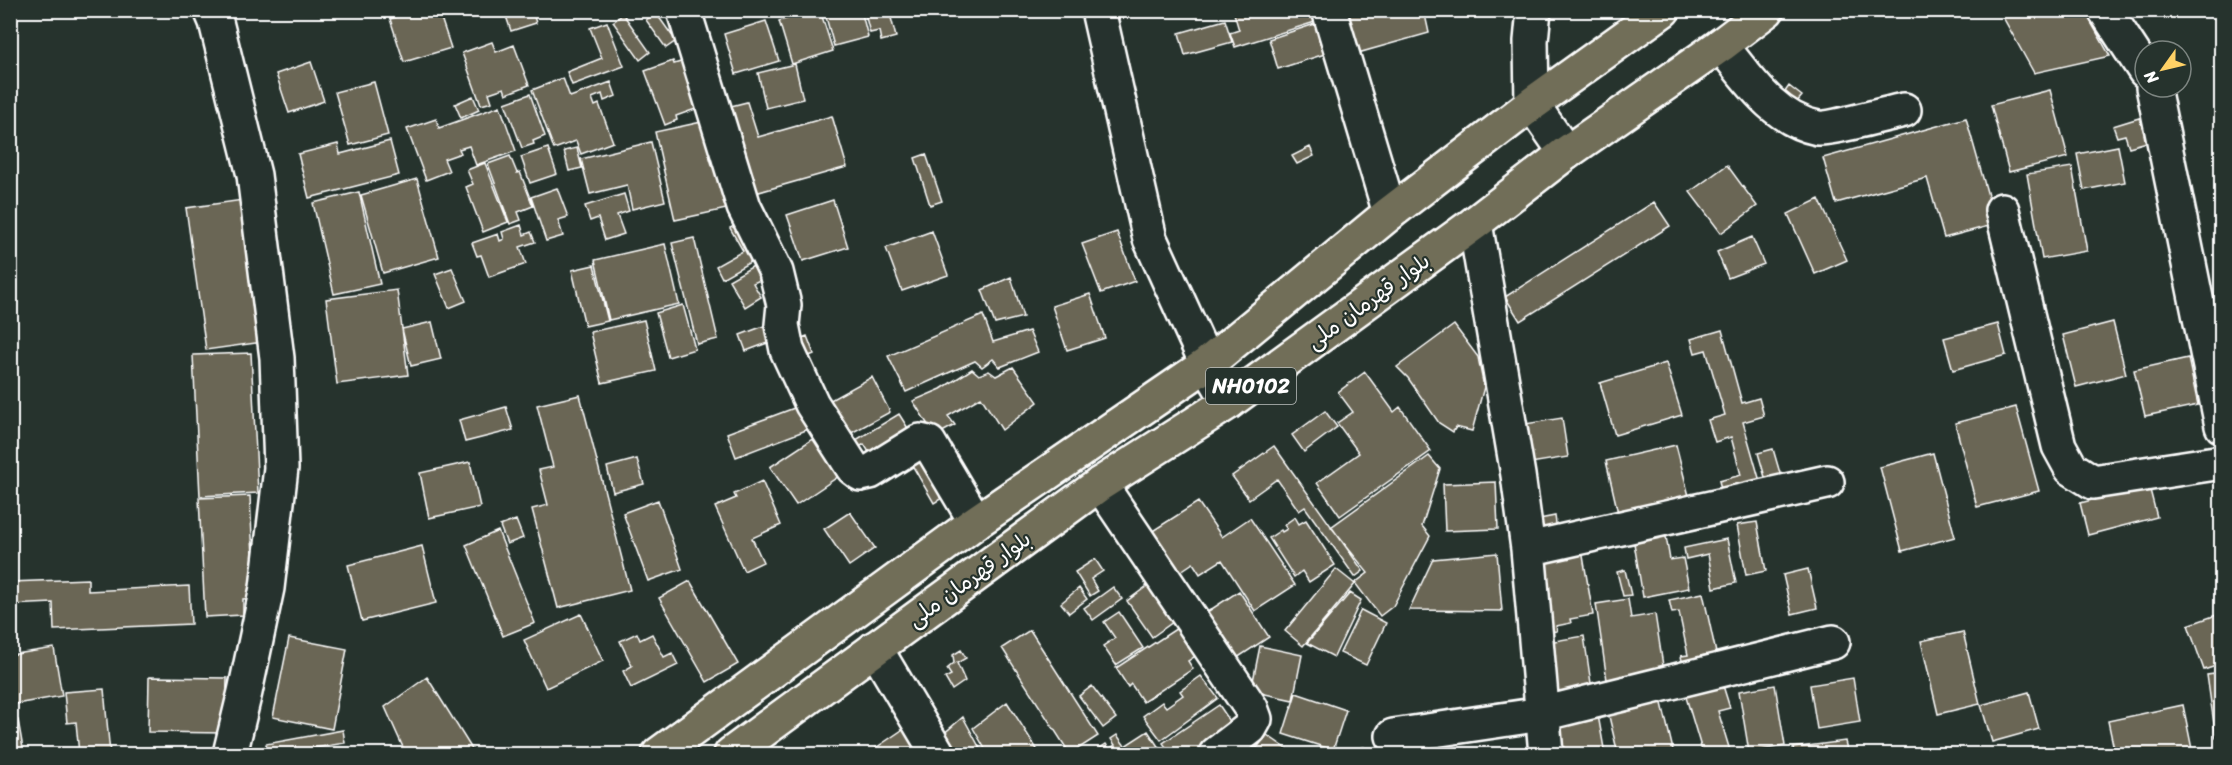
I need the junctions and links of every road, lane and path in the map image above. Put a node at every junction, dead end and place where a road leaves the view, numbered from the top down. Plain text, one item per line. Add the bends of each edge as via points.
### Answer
1 (211, 10) edge
2 (1098, 10) edge
3 (1329, 10) edge
4 (1534, 10) edge
5 (1663, 10) edge
6 (1767, 10) edge
7 (2105, 10) edge
8 (684, 11) edge
9 (1721, 45) junction
10 (2133, 53) edge
11 (2155, 99) edge
12 (1532, 104) junction
13 (1904, 110) dead end
14 (1566, 153) junction
15 (2002, 210) dead end
16 (1390, 213) junction
17 (1475, 223) junction
18 (1207, 364) junction
19 (1229, 402) junction
20 (2222, 426) edge
21 (2222, 462) edge
22 (1827, 482) dead end
23 (1100, 484) junction
24 (976, 522) junction
25 (1528, 549) junction
26 (1833, 642) dead end
27 (875, 648) junction
28 (1542, 714) junction
29 (1393, 736) dead end
30 (230, 754) edge
31 (659, 754) edge
32 (731, 754) edge
33 (939, 754) edge
34 (1216, 754) edge
35 (1546, 754) edge

1 - 30 street via 254,176 277,358 281,468 267,588
2 - 18 street via 1150,239
3 - 16 street
4 - 12 street
5 - 12 highway, بلوار قهرمان ملی / NH0102
6 - 9 highway, بلوار قهرمان ملی / NH0102
7 - 10 street
8 - 24 street via 744,207 776,272 784,305 782,325 787,350 812,404 853,468 861,474 920,441 928,443
9 - 13 street via 1764,100 1791,118 1819,129
9 - 14 highway, بلوار قهرمان ملی / NH0102
11 - 20 street
12 - 14 street
12 - 16 highway, بلوار قهرمان ملی / NH0102
14 - 17 highway, بلوار قهرمان ملی / NH0102
15 - 21 street via 2059,446 2072,468 2093,482
16 - 18 highway, بلوار قهرمان ملی / NH0102
17 - 19 highway, بلوار قهرمان ملی / NH0102
17 - 25 street
18 - 19 street
18 - 24 highway, بلوار قهرمان ملی / NH0102
19 - 23 highway, بلوار قهرمان ملی / NH0102
22 - 25 street
23 - 27 highway, بلوار قهرمان ملی / NH0102
23 - 34 street via 1251,708 1255,720 1250,728
24 - 31 highway, بلوار قهرمان ملی / NH0102
25 - 28 street
26 - 28 street
27 - 32 highway, بلوار قهرمان ملی / NH0102
27 - 33 street
28 - 29 street
28 - 35 street

